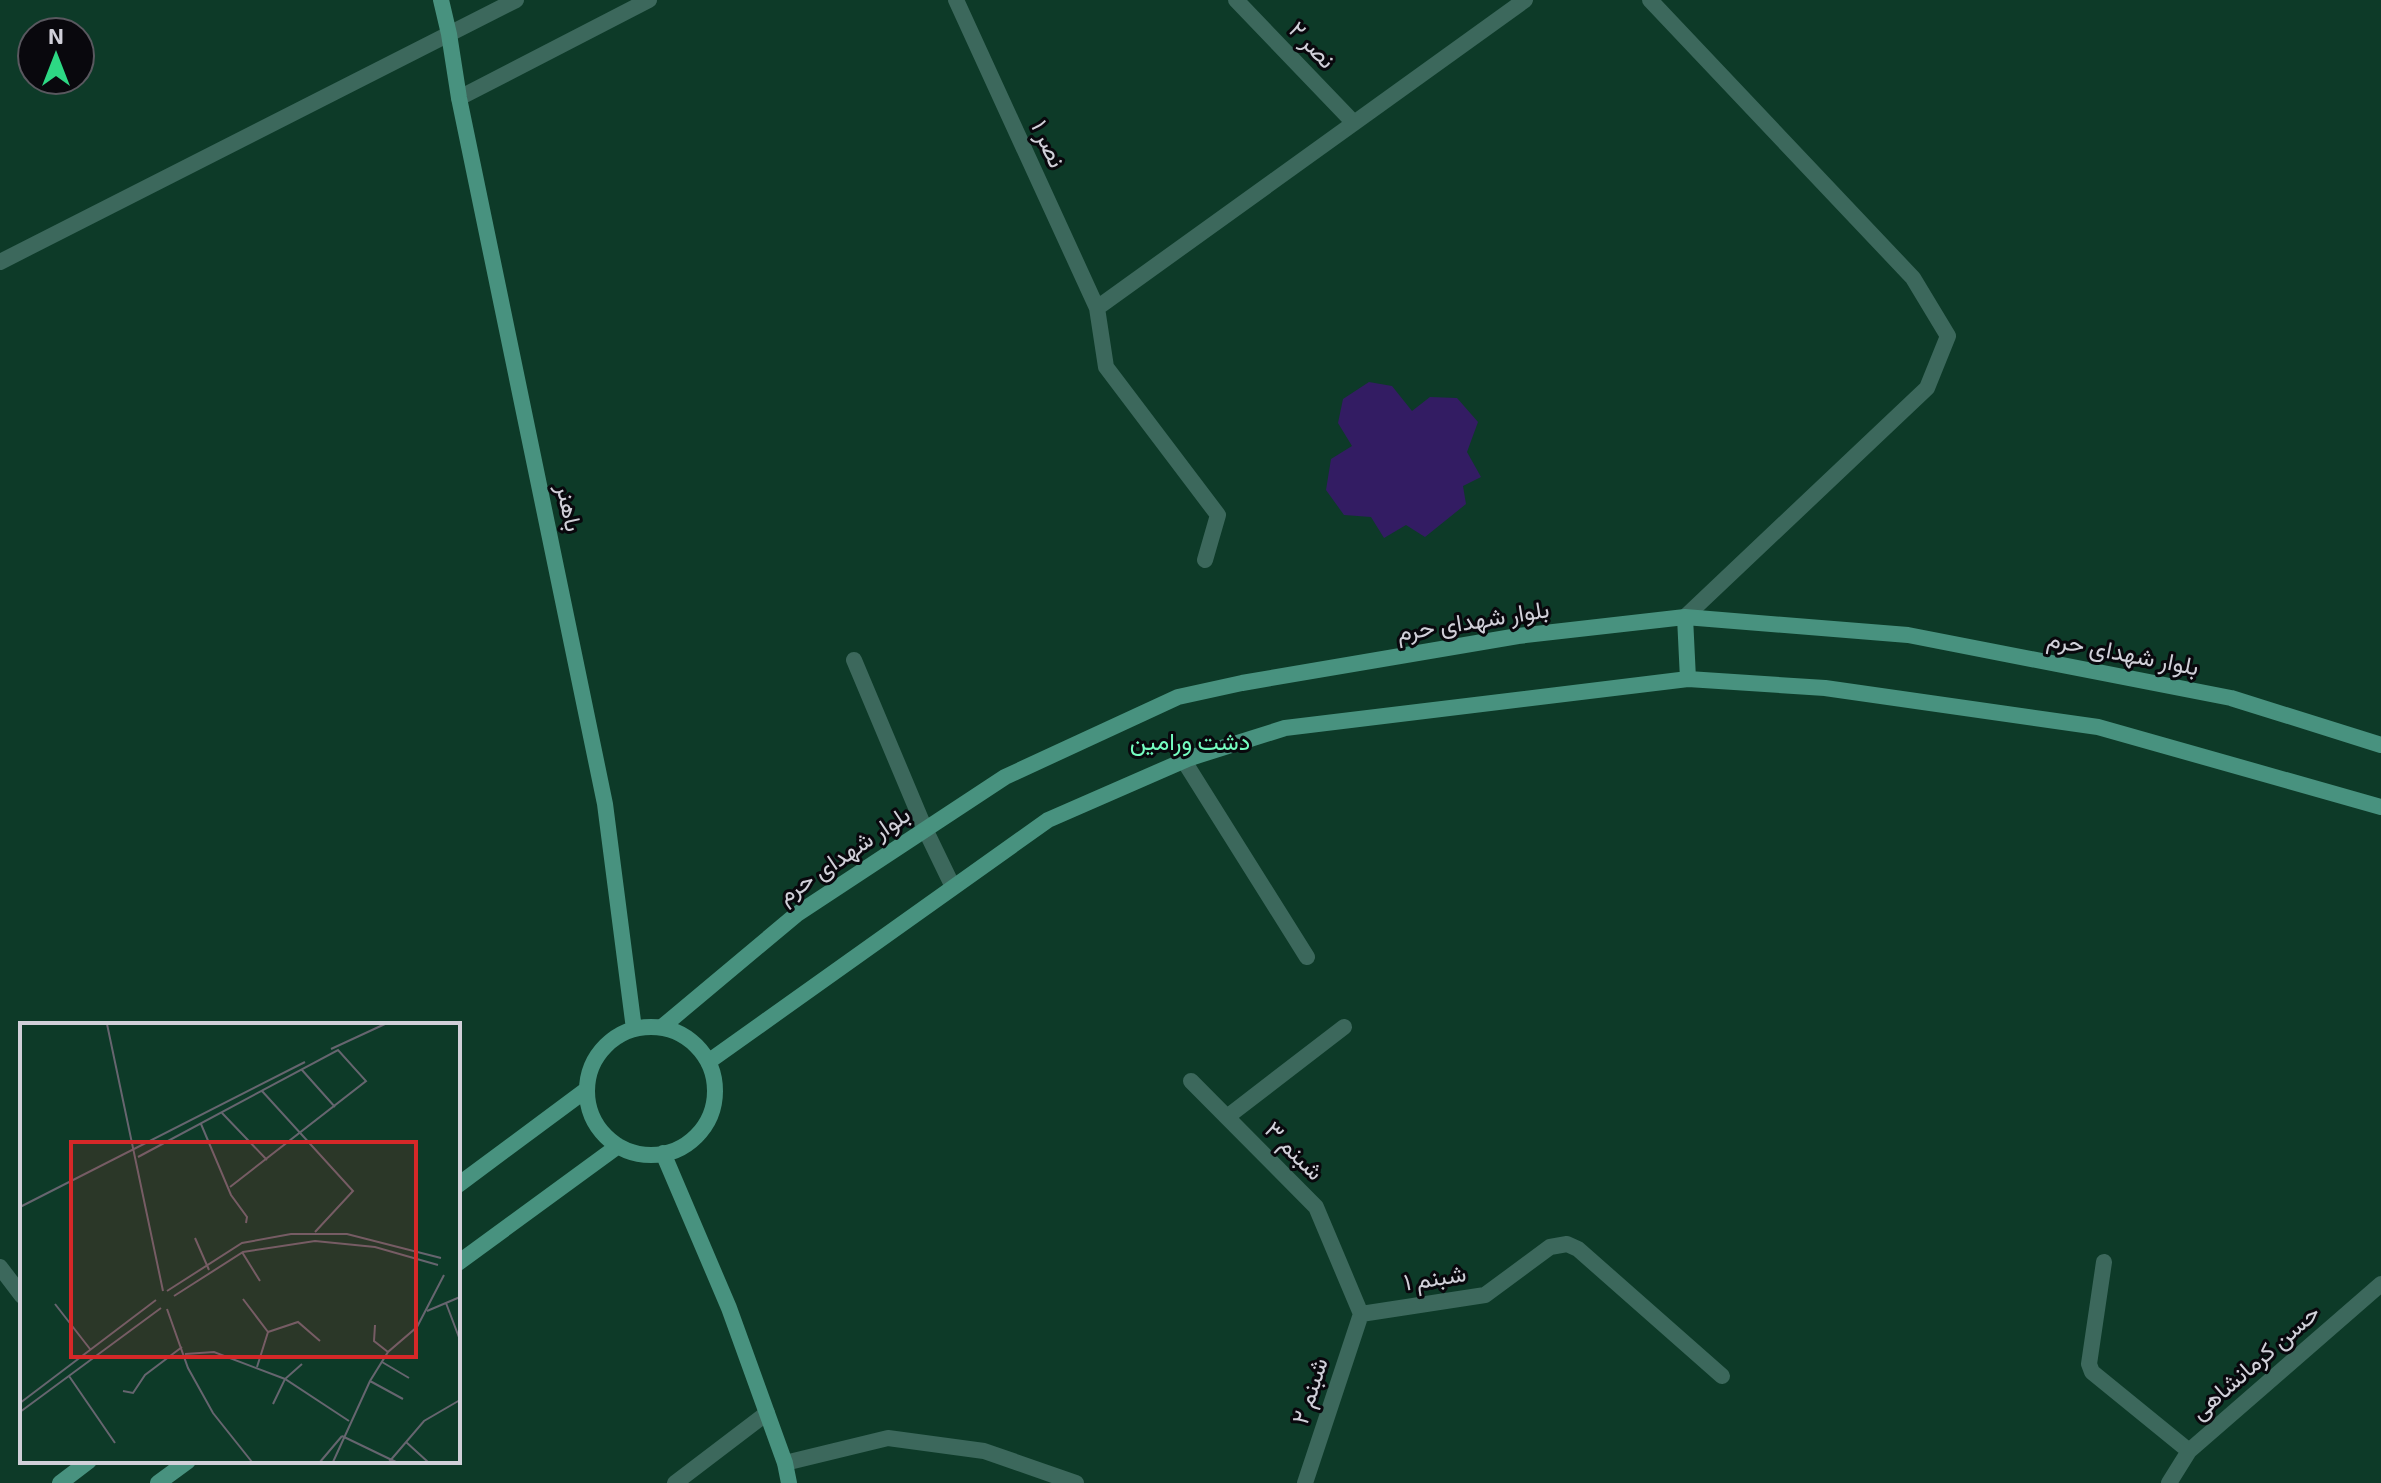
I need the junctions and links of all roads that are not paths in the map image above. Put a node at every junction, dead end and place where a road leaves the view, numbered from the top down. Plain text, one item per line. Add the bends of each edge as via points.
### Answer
1 (441, 0) edge
2 (516, 0) edge
3 (649, 0) edge
4 (956, 0) edge
5 (1236, 0) edge
6 (1525, 0) edge
7 (1650, 0) edge
8 (449, 34) junction
9 (459, 98) junction
10 (1354, 123) junction
11 (0, 262) edge
12 (1097, 308) junction
13 (1205, 560) dead end
14 (1685, 617) junction
15 (854, 660) dead end
16 (1688, 679) junction
17 (2381, 745) edge
18 (1184, 761) junction
19 (2381, 807) edge
20 (925, 829) junction
21 (953, 887) junction
22 (1307, 957) dead end
23 (662, 1027) junction
24 (1344, 1027) dead end
25 (634, 1029) junction
26 (708, 1062) junction
27 (1191, 1081) dead end
28 (586, 1090) junction
29 (1227, 1117) junction
30 (618, 1146) junction
31 (663, 1153) junction
32 (460, 1184) edge
33 (460, 1262) edge
34 (2104, 1262) dead end
35 (0, 1267) edge
36 (2381, 1284) edge
37 (20, 1293) edge
38 (1361, 1314) junction
39 (1722, 1376) dead end
40 (767, 1413) junction
41 (2189, 1451) junction
42 (86, 1463) edge
43 (185, 1463) edge
44 (785, 1463) junction
45 (60, 1483) edge
46 (158, 1483) edge
47 (675, 1483) edge
48 (789, 1483) edge
49 (1076, 1483) edge
50 (1305, 1483) edge
51 (2169, 1483) edge

1 - 8 main road, باهنر
2 - 8 street
3 - 9 street
4 - 12 street, نصر ۱
5 - 10 street, نصر ۲
6 - 10 street
7 - 14 street via 1913,278 1948,336 1927,388
8 - 9 main road, باهنر
8 - 11 street
9 - 25 main road, باهنر via 605,804
10 - 12 street
12 - 13 street, نصر ۱ via 1106,367 1218,515
14 - 16 main road
14 - 17 main road, بلوار شهدای حرم via 1908,635 2231,698
14 - 20 main road, بلوار شهدای حرم via 1518,636 1178,697 1005,777
15 - 20 street
16 - 18 main road via 1285,728
16 - 19 main road via 1825,688 2098,727
18 - 21 main road via 1048,820
18 - 22 street
20 - 21 street
20 - 23 main road, بلوار شهدای حرم via 797,914
21 - 26 main road
23 - 25 main road
23 - 26 main road via 697,1045
24 - 29 street
25 - 28 main road via 600,1051
26 - 31 main road via 715,1085 713,1108 685,1145
27 - 29 street, شبنم ۳
28 - 30 main road via 601,1132
28 - 32 main road
29 - 38 street, شبنم ۳ via 1316,1207
30 - 31 main road via 647,1155
30 - 33 main road
31 - 40 main road
34 - 41 street via 2092,1372
35 - 37 street
36 - 41 street, حسن کرمانشاهی
38 - 39 street, شبنم ۱ via 1485,1295 1550,1247 1567,1244
38 - 50 street, شبنم ۲
40 - 44 main road
40 - 47 street
41 - 51 street, حسن کرمانشاهی
42 - 45 main road
43 - 46 main road
44 - 48 main road
44 - 49 street via 888,1438 984,1451

